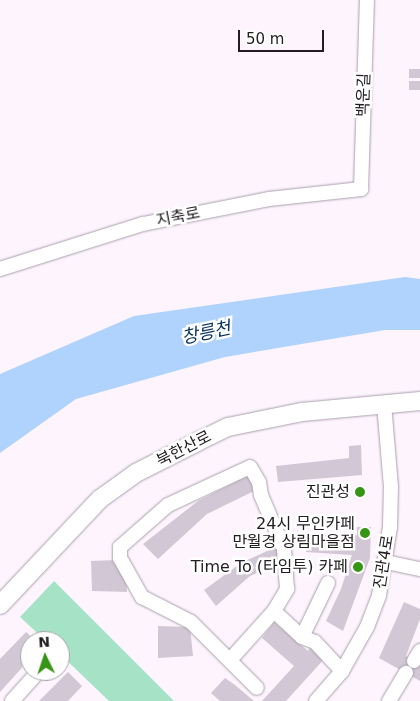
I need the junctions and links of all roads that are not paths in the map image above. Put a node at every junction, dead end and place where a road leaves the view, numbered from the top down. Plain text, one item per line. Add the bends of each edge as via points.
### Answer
1 (367, 0) edge
2 (361, 189) joint
3 (0, 269) edge
4 (420, 401) edge
5 (384, 404) junction
6 (386, 562) junction
7 (420, 569) edge
8 (328, 584) dead end
9 (0, 605) edge
10 (274, 611) junction
11 (302, 637) junction
12 (230, 660) junction
13 (342, 672) junction
14 (406, 673) dead end
15 (30, 681) edge
16 (257, 688) dead end
17 (12, 701) edge
18 (316, 701) edge
19 (389, 701) edge

1 - 2 street, 백운길
2 - 3 street, 지축로 via 270,199 143,224
4 - 5 main road, 북한산로
5 - 6 street, 진관4로 via 391,487
5 - 9 main road, 북한산로 via 302,412 228,427 136,473 100,499
6 - 7 street
6 - 13 street, 진관4로 via 379,595 367,626
8 - 11 street
10 - 11 street
10 - 12 street
10 - 12 street via 286,589 286,558 259,482 250,467 168,505 120,547 120,558 142,597 191,622
11 - 13 street via 315,642
12 - 16 street
13 - 18 street, 진관4로
14 - 19 street
15 - 17 street

